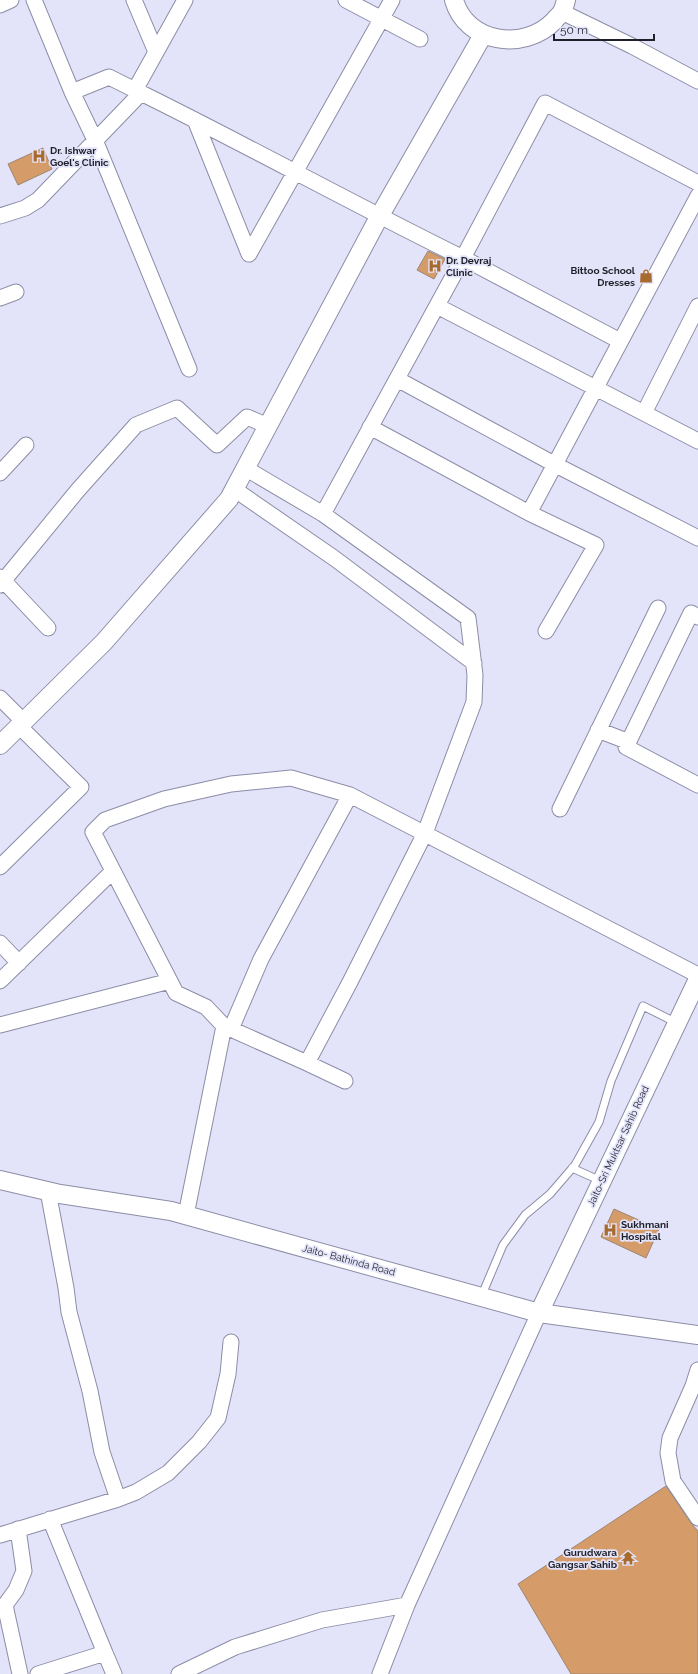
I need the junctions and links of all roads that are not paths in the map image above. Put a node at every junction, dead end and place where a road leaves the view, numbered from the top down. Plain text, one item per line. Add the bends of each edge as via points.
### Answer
1 (11, 0) edge
2 (34, 0) edge
3 (134, 0) edge
4 (185, 0) edge
5 (346, 0) edge
6 (392, 0) edge
7 (454, 0) edge
8 (0, 5) edge
9 (564, 6) edge
10 (382, 19) junction
11 (482, 35) junction
12 (420, 39) dead end
13 (156, 52) junction
14 (698, 81) edge
15 (138, 91) junction
16 (72, 92) junction
17 (195, 120) junction
18 (95, 140) junction
19 (296, 172) junction
20 (698, 183) edge
21 (698, 196) edge
22 (0, 216) edge
23 (379, 216) junction
24 (463, 258) junction
25 (16, 292) dead end
26 (0, 298) edge
27 (437, 306) junction
28 (698, 306) edge
29 (620, 340) junction
30 (189, 369) dead end
31 (396, 379) junction
32 (594, 388) junction
33 (644, 413) junction
34 (268, 426) junction
35 (370, 427) junction
36 (698, 441) edge
37 (26, 445) dead end
38 (554, 464) junction
39 (245, 468) junction
40 (0, 473) edge
41 (234, 489) junction
42 (529, 513) junction
43 (323, 514) junction
44 (698, 538) edge
45 (1, 581) edge
46 (658, 608) dead end
47 (698, 617) edge
48 (48, 628) dead end
49 (546, 631) dead end
50 (474, 662) junction
51 (0, 698) edge
52 (22, 724) junction
53 (598, 730) junction
54 (629, 742) junction
55 (0, 745) edge
56 (698, 785) edge
57 (350, 795) junction
58 (560, 809) dead end
59 (426, 833) junction
60 (0, 867) edge
61 (113, 871) junction
62 (0, 943) edge
63 (19, 963) junction
64 (698, 975) edge
65 (698, 979) edge
66 (0, 981) edge
67 (170, 981) junction
68 (677, 1023) junction
69 (0, 1025) edge
70 (227, 1028) junction
71 (307, 1063) junction
72 (345, 1081) dead end
73 (572, 1168) junction
74 (0, 1180) edge
75 (602, 1181) junction
76 (48, 1191) junction
77 (186, 1215) junction
78 (481, 1297) junction
79 (539, 1313) junction
80 (698, 1335) edge
81 (231, 1342) dead end
82 (698, 1370) edge
83 (118, 1499) junction
84 (698, 1518) edge
85 (50, 1519) junction
86 (18, 1529) junction
87 (0, 1535) edge
88 (407, 1605) junction
89 (105, 1653) junction
90 (20, 1674) edge
91 (38, 1674) edge
92 (114, 1674) edge
93 (178, 1674) edge
94 (380, 1674) edge

1 - 8 street
2 - 16 street
3 - 13 street
4 - 13 street
5 - 10 street
6 - 10 street
7 - 11 street via 467,22
9 - 11 street via 550,25 534,35 517,40
9 - 14 street
10 - 12 street
10 - 19 street
11 - 23 street
13 - 15 street
15 - 16 street via 108,77
15 - 17 street
15 - 18 street
16 - 18 street
17 - 19 street
17 - 19 street via 250,254
18 - 22 street via 38,200 25,208
18 - 30 street
19 - 23 street
20 - 24 street via 545,102
21 - 29 street
23 - 24 street
23 - 34 street
24 - 27 street
24 - 29 street
25 - 26 street
27 - 31 street
27 - 32 street
28 - 33 street
29 - 32 street
31 - 35 street
31 - 38 street
32 - 33 street
32 - 38 street
33 - 36 street
34 - 39 street
34 - 45 street via 248,417 217,445 177,408 136,425
35 - 42 street
35 - 43 street
37 - 40 street
38 - 42 street
38 - 44 street
39 - 41 street
39 - 43 street
41 - 50 street via 334,558
41 - 52 street via 229,499 104,642
42 - 49 street via 596,545
43 - 50 street via 468,618
45 - 48 street
46 - 53 street
47 - 54 street via 691,613
50 - 59 street via 474,702
51 - 52 street
52 - 55 street
52 - 60 street via 81,787
53 - 54 street
53 - 58 street
54 - 56 street via 626,747
57 - 59 street
57 - 61 street via 291,778 231,784 164,799 105,820 93,832
57 - 70 street via 261,959
59 - 64 street
59 - 71 street
61 - 63 street
61 - 67 street
62 - 63 street
63 - 66 street
65 - 68 street, Jaito-Sri Muktsar Sahib Road
67 - 69 street
67 - 70 street via 176,993 206,1007
68 - 73 lane via 643,1006 611,1080 599,1122
68 - 75 street, Jaito-Sri Muktsar Sahib Road
70 - 71 street
70 - 77 street
71 - 72 street
73 - 75 lane
73 - 78 lane via 550,1194 525,1215 503,1245
74 - 76 street, Jaito- Bathinda Road
75 - 79 street, Jaito-Sri Muktsar Sahib Road
76 - 77 street, Jaito- Bathinda Road
76 - 83 street via 69,1312 90,1391 102,1452
77 - 78 street, Jaito- Bathinda Road
78 - 79 street, Jaito- Bathinda Road
79 - 80 street, Jaito- Bathinda Road
79 - 88 street
81 - 83 street via 228,1374 218,1418 199,1442 168,1473 136,1492
82 - 84 street via 670,1438 668,1453 673,1481
83 - 85 street
85 - 86 street
85 - 89 street
86 - 87 street
86 - 90 street via 24,1571 16,1590 5,1605
88 - 93 street via 322,1620 235,1647
88 - 94 street
89 - 91 street
89 - 92 street

